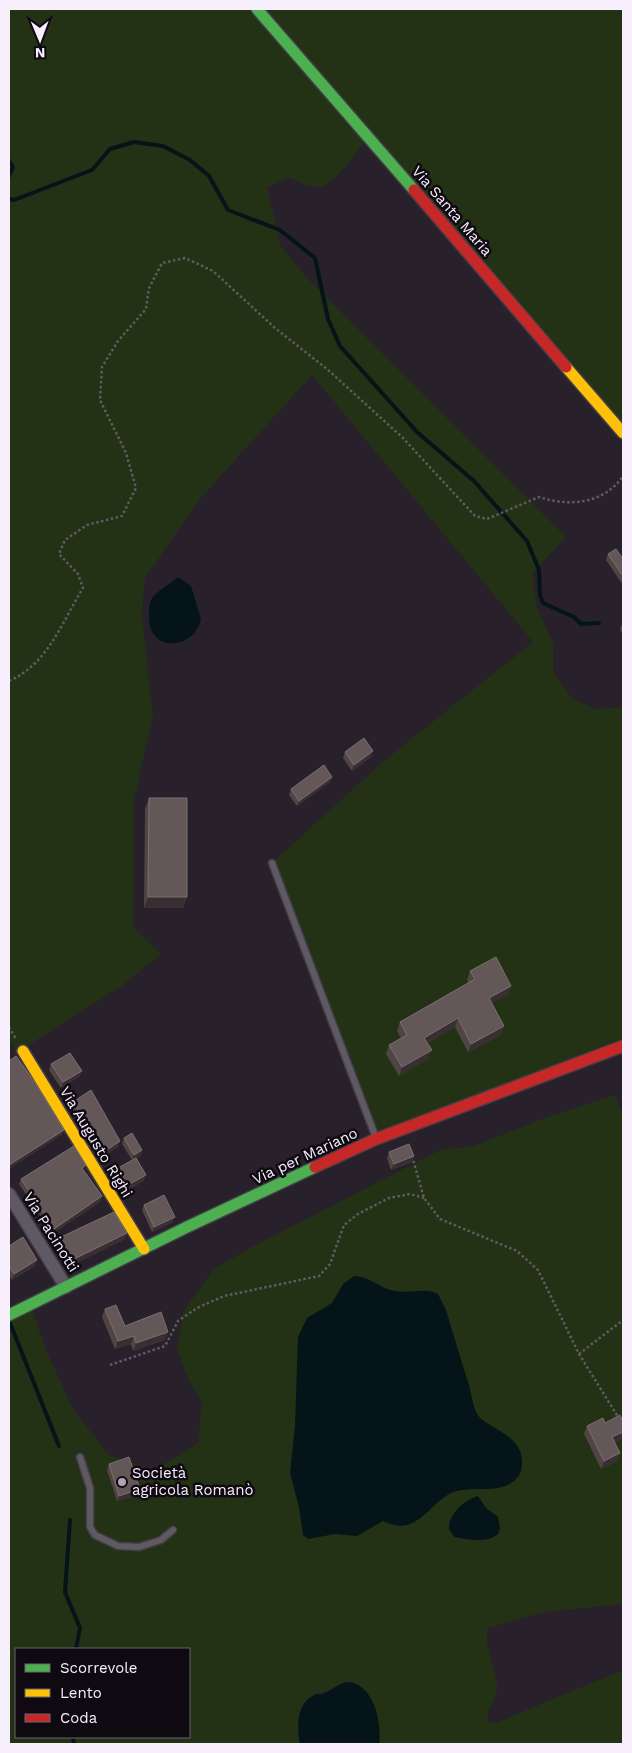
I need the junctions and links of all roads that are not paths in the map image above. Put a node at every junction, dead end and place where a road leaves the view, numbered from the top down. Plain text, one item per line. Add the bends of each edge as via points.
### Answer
1 (256, 9) edge
2 (623, 433) edge
3 (272, 863) dead end
4 (623, 1046) edge
5 (23, 1051) dead end
6 (376, 1139) junction
7 (9, 1194) edge
8 (144, 1249) junction
9 (66, 1287) junction
10 (9, 1315) edge
11 (80, 1457) dead end
12 (173, 1530) dead end

1 - 2 street, Via Santa Maria
3 - 6 lane
4 - 6 street, Via per Mariano
5 - 8 street, Via Augusto Righi
6 - 8 street, Via per Mariano
7 - 9 street, Via Pacinotti
8 - 9 street, Via per Mariano
9 - 10 street, Via per Mariano
11 - 12 lane via 90,1488 90,1527 95,1535 118,1546 139,1546 161,1540

